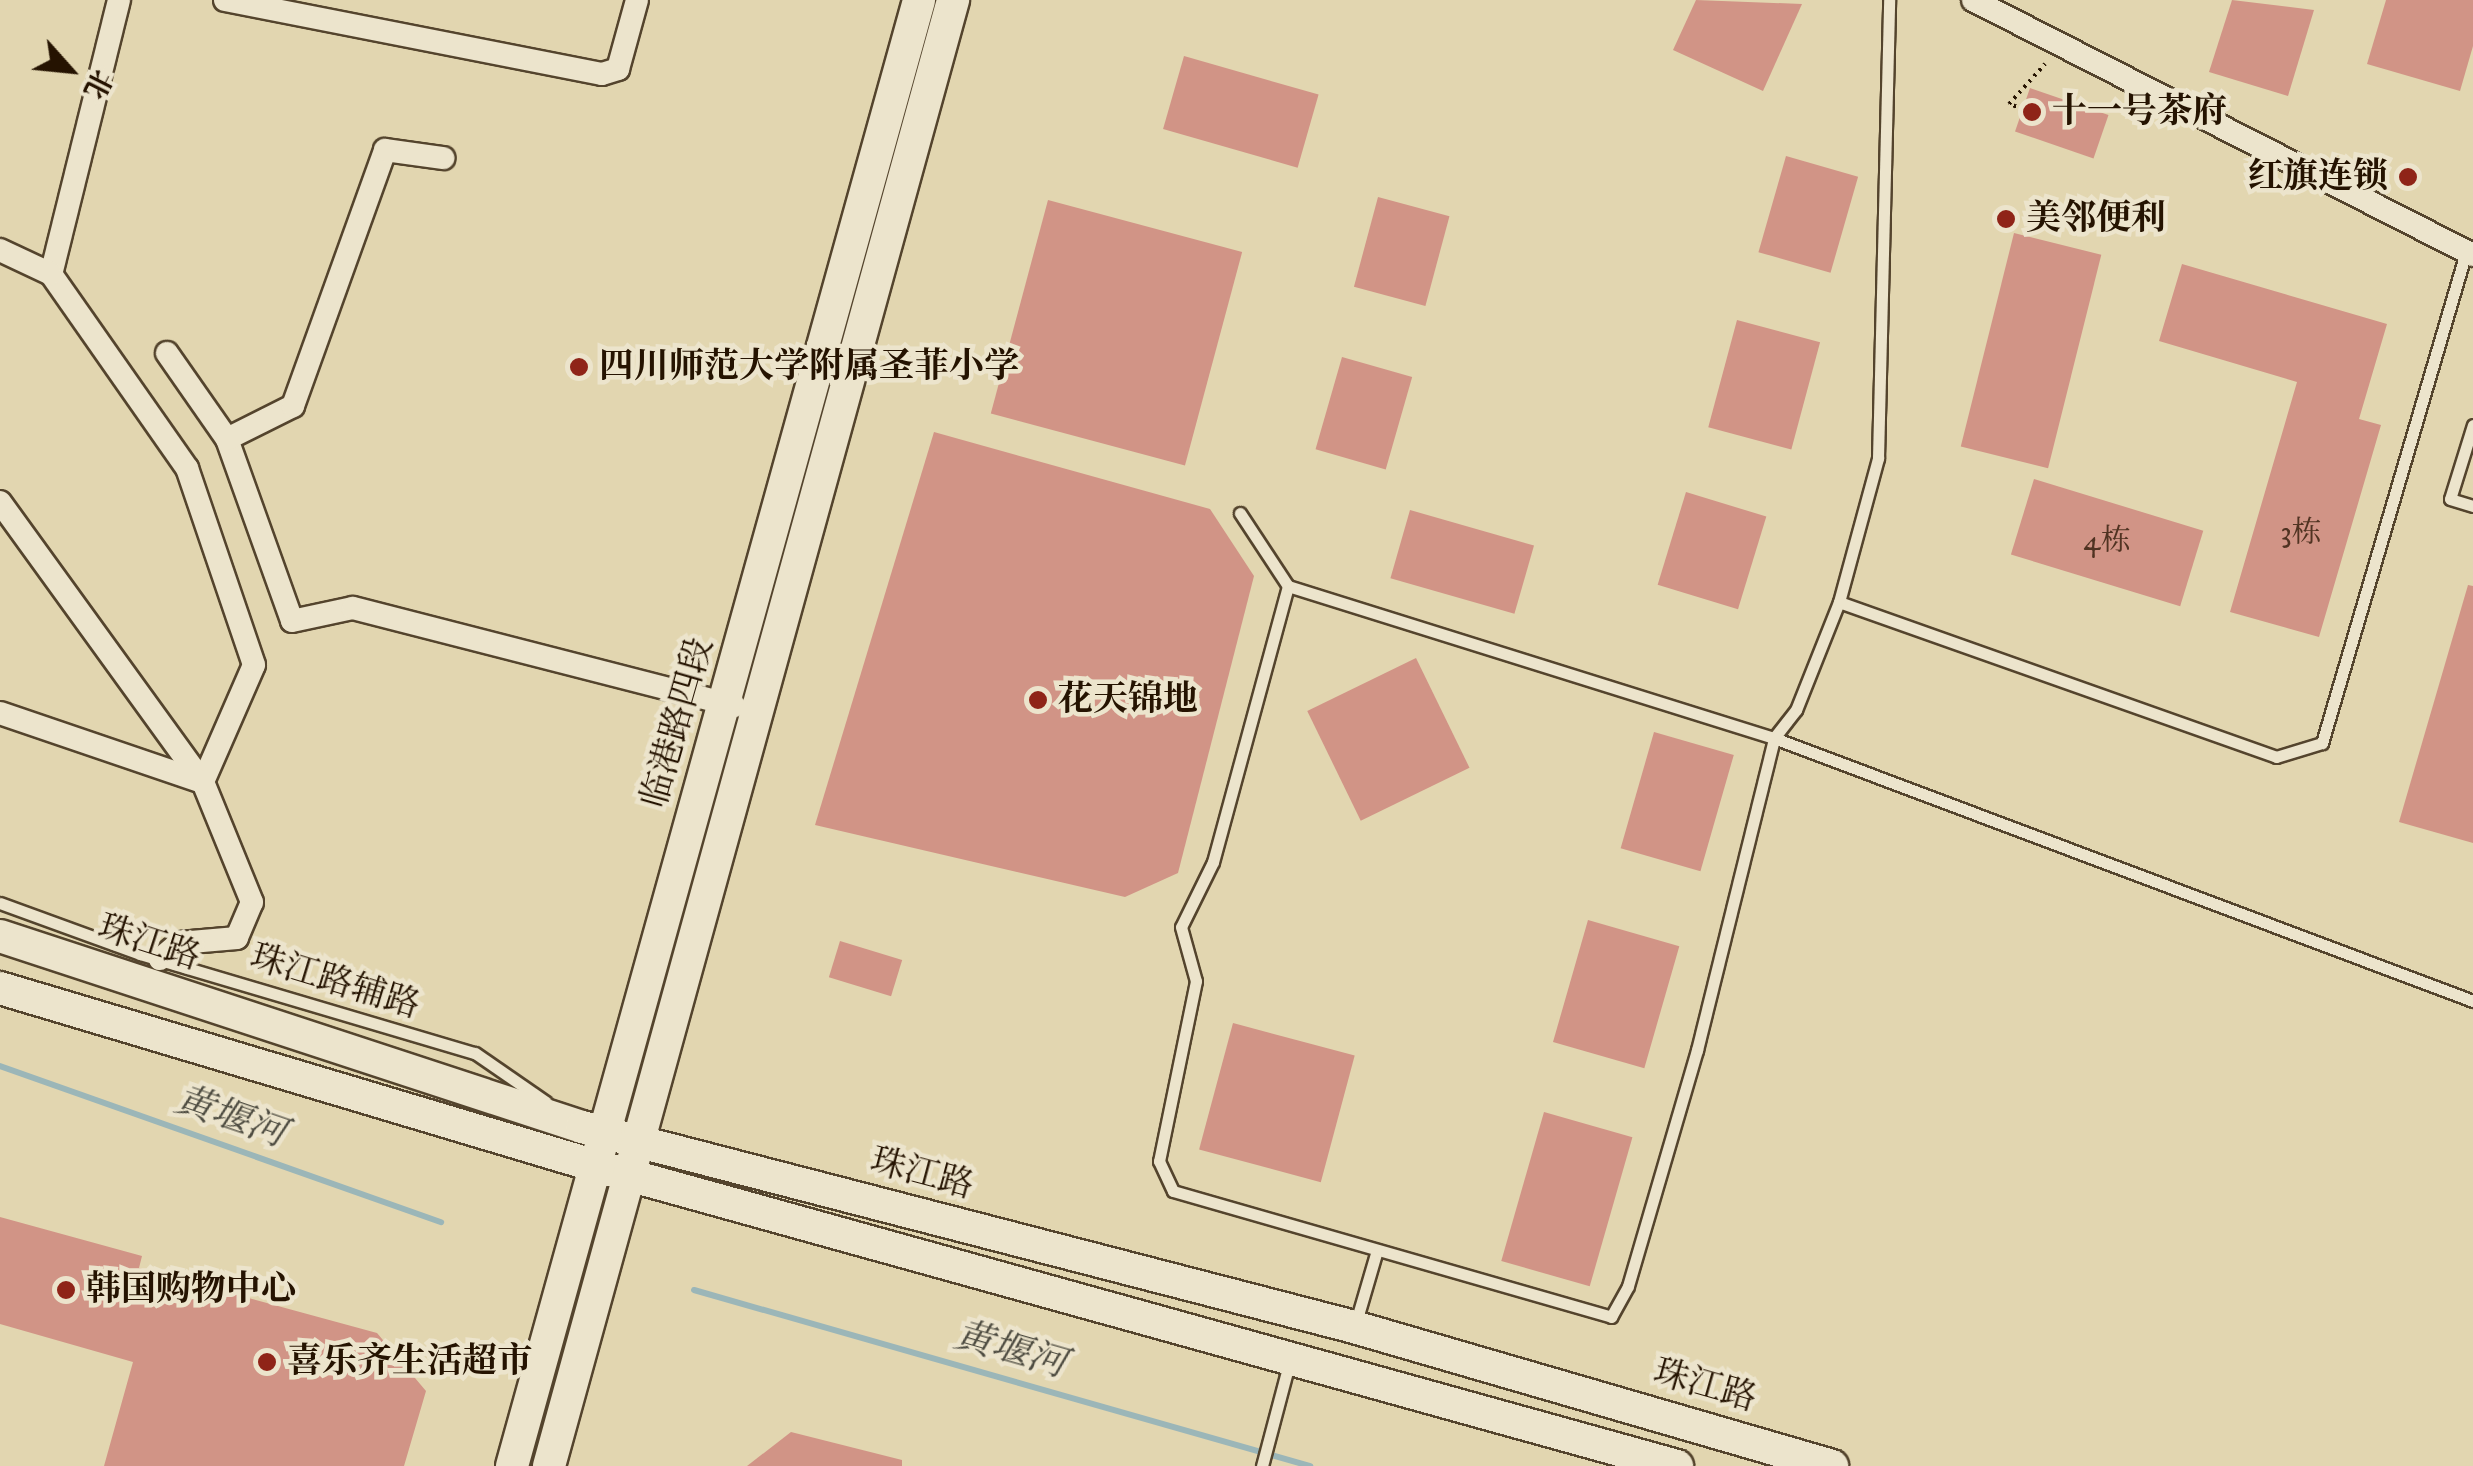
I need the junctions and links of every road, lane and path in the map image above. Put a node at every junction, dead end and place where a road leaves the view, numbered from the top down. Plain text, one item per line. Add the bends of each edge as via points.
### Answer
1 (119, 0) edge
2 (225, 0) edge
3 (637, 0) edge
4 (919, 0) edge
5 (953, 0) edge
6 (1889, 0) edge
7 (1972, 0) edge
8 (2062, 46) junction
9 (2022, 109) dead end
10 (443, 158) dead end
11 (0, 250) edge
12 (2470, 253) edge
13 (51, 274) junction
14 (166, 353) dead end
15 (2473, 424) edge
16 (227, 439) junction
17 (0, 502) edge
18 (2473, 506) edge
19 (1240, 513) dead end
20 (1288, 586) junction
21 (1840, 602) junction
22 (725, 704) junction
23 (0, 712) edge
24 (758, 712) junction
25 (1774, 738) junction
26 (203, 782) junction
27 (0, 903) edge
28 (0, 936) edge
29 (160, 959) junction
30 (0, 988) edge
31 (2473, 1001) edge
32 (608, 1133) junction
33 (596, 1166) junction
34 (630, 1175) junction
35 (1377, 1250) junction
36 (1354, 1328) junction
37 (1290, 1360) junction
38 (512, 1466) edge
39 (549, 1466) edge
40 (1262, 1466) edge
41 (1677, 1466) edge
42 (1832, 1466) edge

1 - 13 street
2 - 3 street via 602,74 618,69
4 - 22 main road, 临港路四段
5 - 24 main road, 临港路四段
6 - 21 lane via 1878,458
7 - 8 street
8 - 9 path via 2009,104
8 - 12 street
10 - 16 street via 385,150 293,406
11 - 13 street
12 - 21 lane via 2322,743 2276,757
13 - 26 street via 188,468 254,665
14 - 16 street
15 - 18 lane via 2450,499
16 - 22 street via 292,621 353,608
17 - 26 street
19 - 20 lane
20 - 25 lane
20 - 35 lane via 1213,862 1181,927 1196,981 1159,1161 1172,1191
21 - 25 lane via 1796,710
22 - 24 street
22 - 32 main road, 临港路四段
23 - 26 street
24 - 32 main road, 临港路四段
25 - 31 lane
25 - 35 lane via 1697,1050 1628,1286 1612,1317
26 - 29 street via 252,902 237,938 179,942
27 - 29 lane, 珠江路辅路
28 - 32 main road, 珠江路
29 - 32 lane, 珠江路辅路 via 475,1053
30 - 33 main road
32 - 33 main road, 临港路四段
32 - 34 main road, 临港路四段
32 - 36 main road, 珠江路
33 - 34 main road
33 - 38 main road, 临港路四段
34 - 37 main road
34 - 39 main road, 临港路四段
35 - 36 lane
36 - 42 main road, 珠江路
37 - 40 lane
37 - 41 main road

